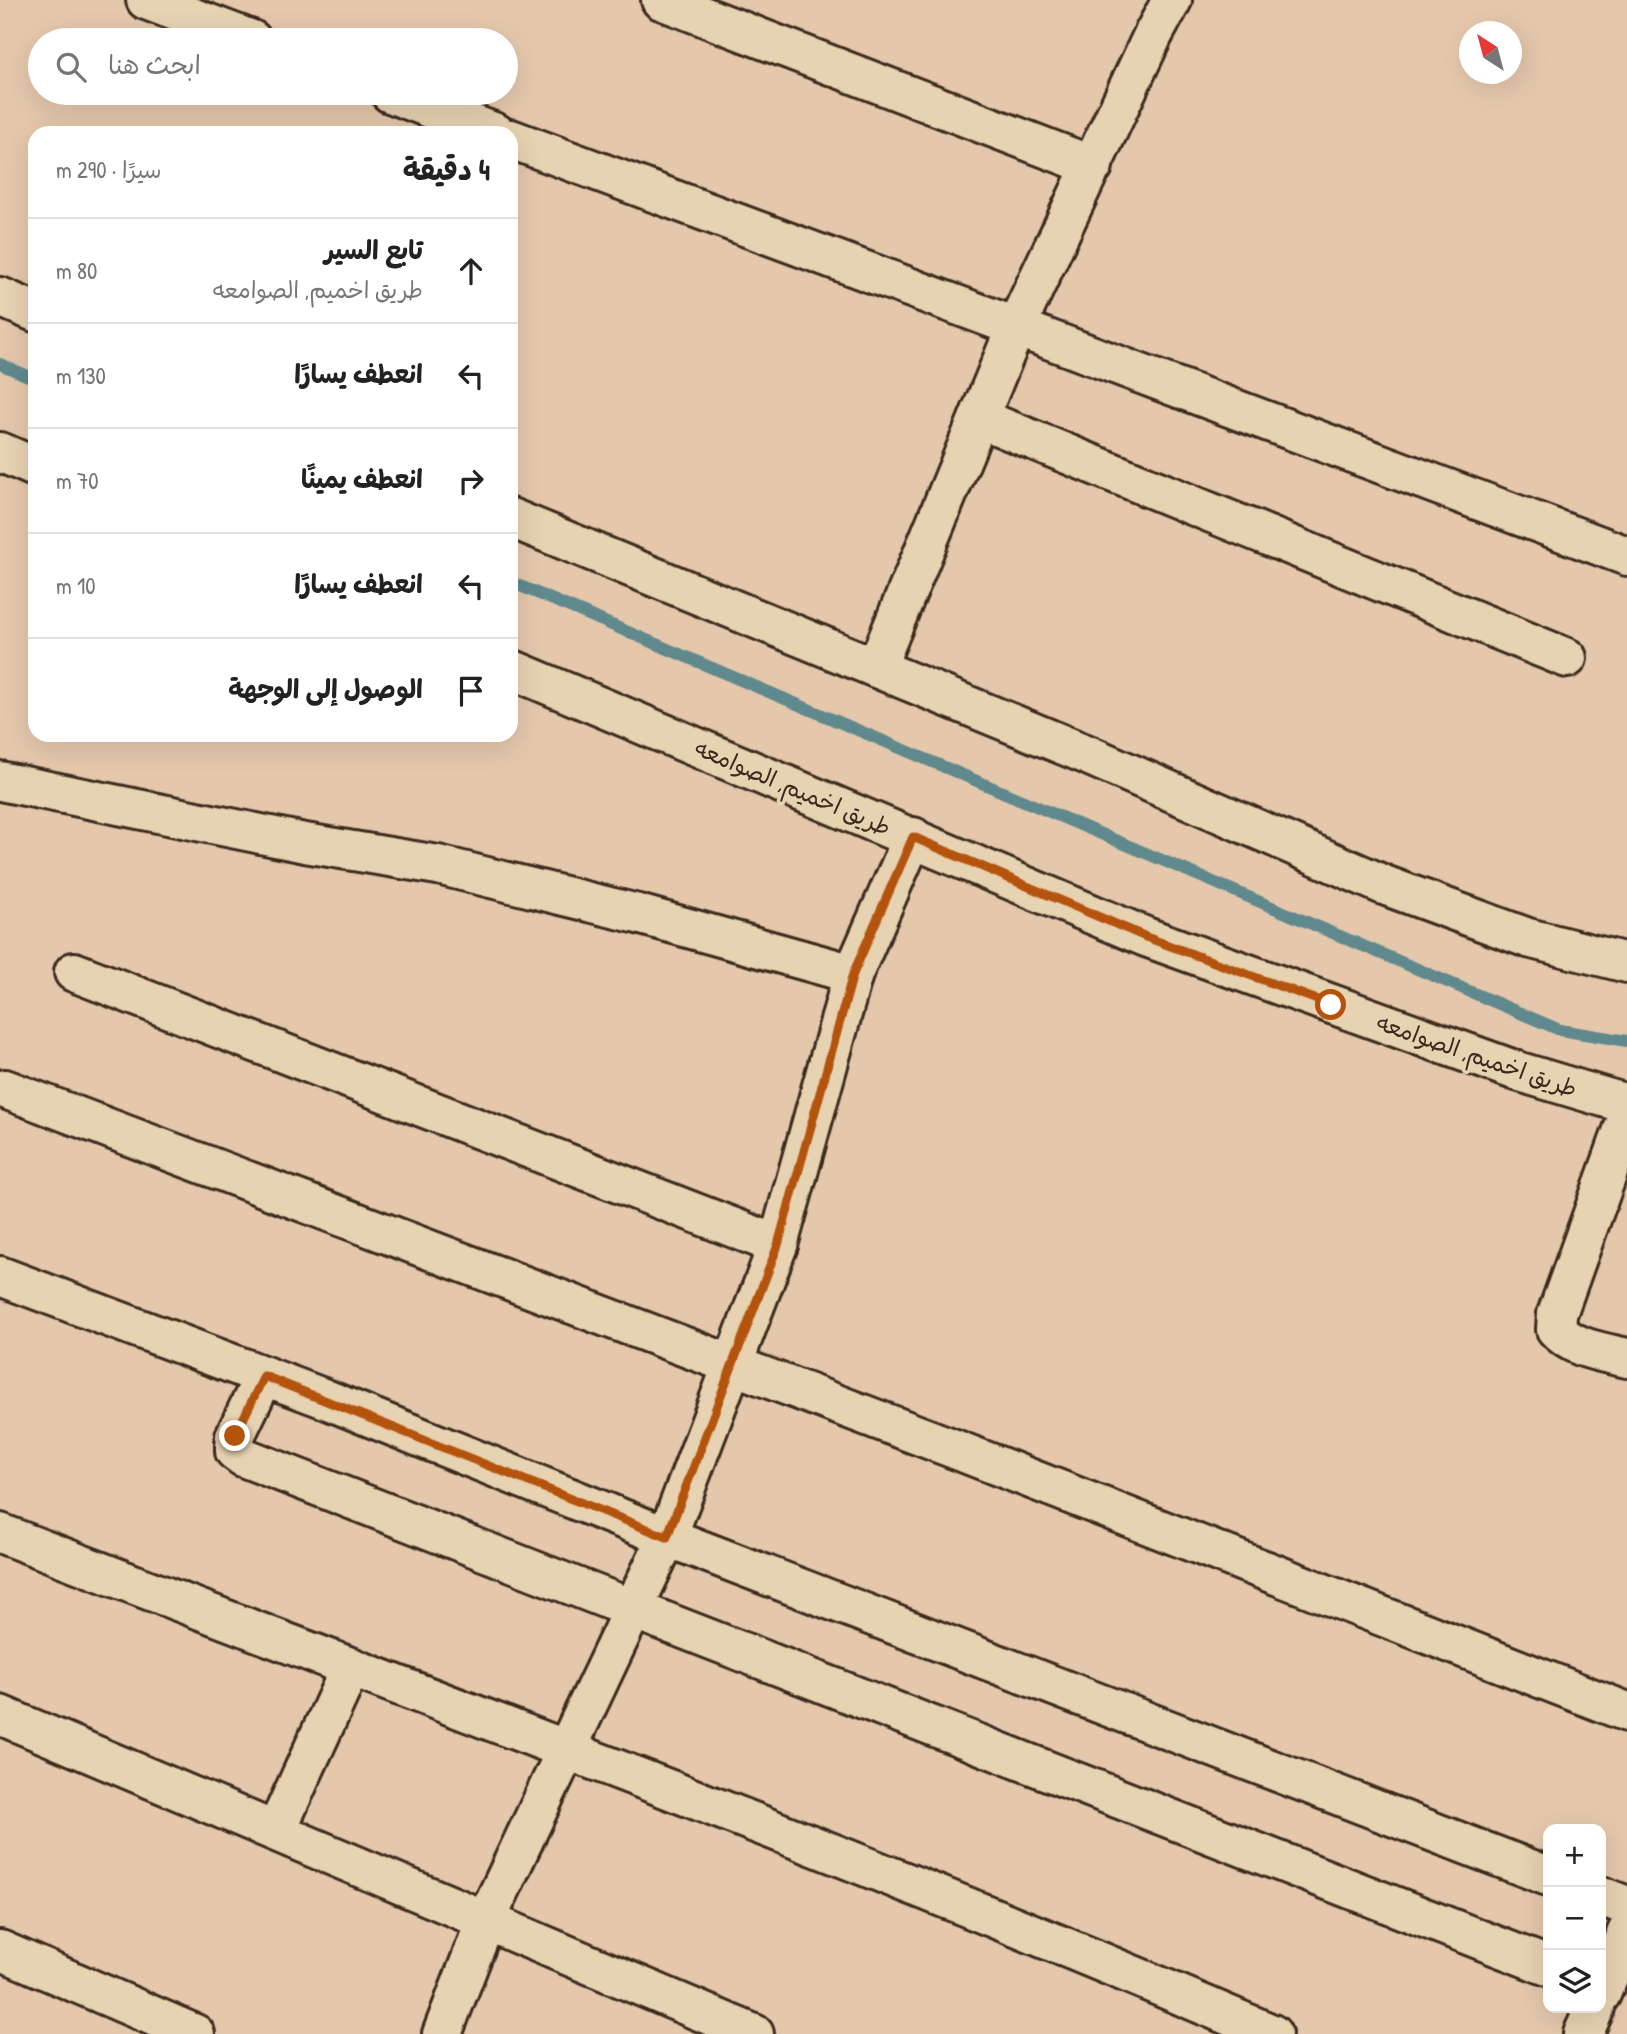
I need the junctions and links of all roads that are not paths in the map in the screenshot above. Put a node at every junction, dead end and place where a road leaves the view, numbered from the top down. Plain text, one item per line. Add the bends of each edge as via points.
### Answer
1 (146, 0) edge
2 (661, 0) edge
3 (1172, 0) edge
4 (1148, 18) edge
5 (220, 28) edge
6 (422, 105) edge
7 (477, 126) edge
8 (518, 142) edge
9 (1093, 166) junction
10 (0, 297) edge
11 (28, 309) edge
12 (1016, 327) junction
13 (979, 418) junction
14 (0, 452) edge
15 (28, 464) edge
16 (518, 521) edge
17 (1627, 556) edge
18 (1567, 658) dead end
19 (876, 668) junction
20 (518, 672) edge
21 (0, 781) edge
22 (913, 837) junction
23 (1627, 963) edge
24 (74, 972) dead end
25 (853, 974) junction
26 (5, 1089) dead end
27 (1627, 1104) edge
28 (1627, 1119) edge
29 (778, 1245) junction
30 (0, 1276) edge
31 (1627, 1358) edge
32 (732, 1365) junction
33 (264, 1376) junction
34 (0, 1533) edge
35 (667, 1537) junction
36 (633, 1610) junction
37 (351, 1667) junction
38 (1627, 1712) edge
39 (0, 1715) edge
40 (568, 1749) junction
41 (276, 1831) junction
42 (1543, 1874) edge
43 (1606, 1898) edge
44 (1627, 1906) edge
45 (486, 1920) junction
46 (1627, 1933) edge
47 (0, 1950) edge
48 (1543, 1964) edge
49 (1606, 1980) edge
50 (1592, 2013) edge
51 (195, 2034) edge
52 (442, 2034) edge
53 (754, 2034) edge
54 (1272, 2034) edge
55 (1583, 2034) edge

1 - 5 street
2 - 9 street
3 - 4 street
4 - 9 street
6 - 7 street
8 - 12 street
9 - 12 street
10 - 11 street
12 - 13 street
12 - 17 street
13 - 18 street
13 - 19 street
14 - 15 street
16 - 19 street
19 - 23 street via 1384,885 1528,937
20 - 22 street, طريق اخميم, الصوامعه
21 - 25 street via 438,865
22 - 25 street
22 - 27 street, طريق اخميم, الصوامعه via 1146,937 1520,1072
24 - 29 street
25 - 29 street
26 - 32 street
28 - 31 street via 1557,1314 1556,1329 1574,1343
29 - 32 street
30 - 33 street
32 - 35 street
32 - 38 street
33 - 35 street
33 - 36 street via 235,1436 235,1451 243,1457
34 - 37 street
35 - 36 street
35 - 42 street
36 - 40 street
36 - 48 street
37 - 40 street
37 - 41 street
39 - 41 street
40 - 45 street
40 - 54 street
41 - 45 street
43 - 44 street
45 - 52 street
45 - 53 street
46 - 49 street
47 - 51 street
50 - 55 street

